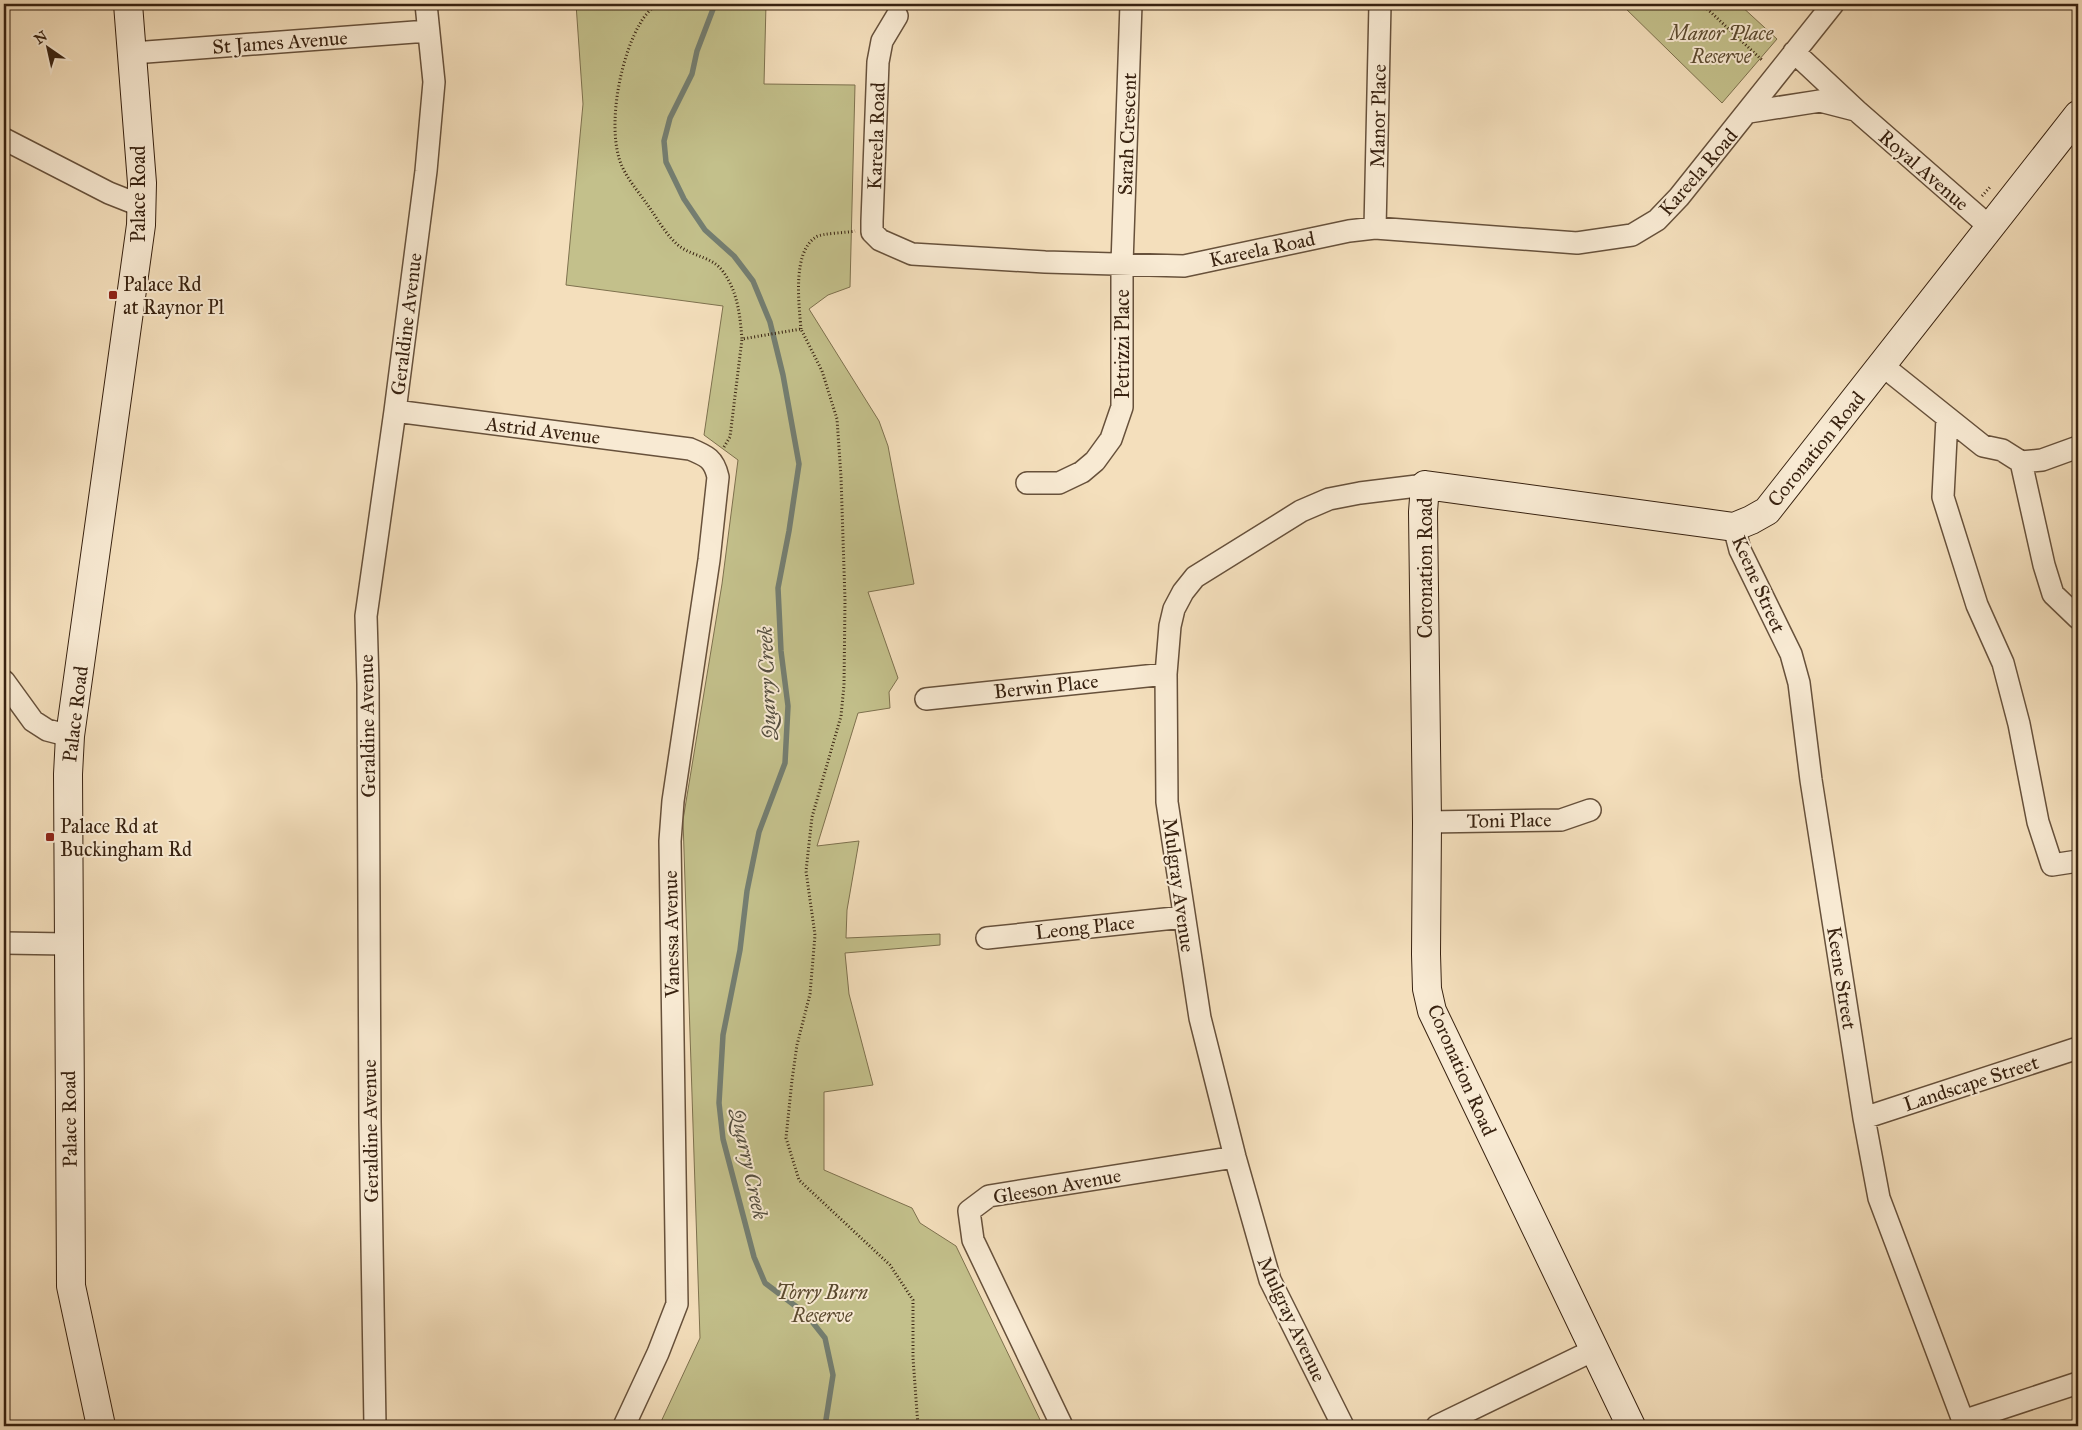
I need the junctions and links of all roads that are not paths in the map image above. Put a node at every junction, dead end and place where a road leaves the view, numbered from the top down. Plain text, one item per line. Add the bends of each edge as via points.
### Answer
1 (128, 4) edge
2 (426, 4) edge
3 (1131, 4) edge
4 (1380, 4) edge
5 (1833, 4) edge
6 (897, 16) dead end
7 (428, 31) junction
8 (1794, 52) junction
9 (133, 53) junction
10 (1857, 111) junction
11 (1748, 112) junction
12 (2078, 115) edge
13 (4, 139) edge
14 (142, 206) junction
15 (1375, 228) junction
16 (1991, 228) junction
17 (1122, 264) junction
18 (1883, 366) junction
19 (395, 411) junction
20 (1947, 418) junction
21 (2078, 447) edge
22 (2021, 462) junction
23 (715, 465) joint
24 (1026, 483) dead end
25 (1425, 485) junction
26 (1734, 527) junction
27 (2078, 618) edge
28 (1166, 674) junction
29 (4, 681) edge
30 (926, 699) dead end
31 (70, 736) junction
32 (1590, 810) dead end
33 (1427, 822) junction
34 (2078, 861) edge
35 (1184, 917) junction
36 (987, 938) dead end
37 (4, 943) edge
38 (67, 944) junction
39 (2078, 1048) edge
40 (1864, 1118) junction
41 (1235, 1156) junction
42 (1594, 1350) junction
43 (2078, 1383) edge
44 (1964, 1424) edge
45 (101, 1426) edge
46 (375, 1426) edge
47 (624, 1426) edge
48 (1062, 1426) edge
49 (1343, 1426) edge
50 (1437, 1426) edge
51 (1631, 1426) edge

1 - 9 street, Palace Road
2 - 7 street, Geraldine Avenue
3 - 17 street, Sarah Crescent
4 - 15 street, Manor Place
5 - 8 street
6 - 17 street, Kareela Road via 882,41 878,62 872,232 880,240 912,254
7 - 9 street, St James Avenue
7 - 19 street, Geraldine Avenue via 434,82 426,171
8 - 10 street, Royal Avenue
8 - 11 street, Kareela Road
9 - 14 street, Palace Road
10 - 11 street, Royal Avenue via 1820,101
10 - 16 street, Royal Avenue
11 - 15 street, Kareela Road via 1679,197 1657,220 1632,235 1577,243
12 - 16 street, Coronation Road
13 - 14 street via 109,193
14 - 31 street, Palace Road
15 - 17 street, Kareela Road via 1184,266
16 - 18 street, Coronation Road
17 - 24 street, Petrizzi Place via 1122,407 1112,439 1082,472 1059,483
18 - 20 street
18 - 26 street, Coronation Road via 1767,511
19 - 23 street, Astrid Avenue via 690,448 705,455
19 - 46 street, Geraldine Avenue via 366,616
20 - 22 street via 1983,446 2002,450
20 - 34 street via 1943,497 1977,605 2003,663 2020,724 2038,822 2052,865
21 - 22 street via 2042,460
22 - 27 street via 2053,594
23 - 47 street, Vanessa Avenue via 718,477 709,560 670,841 676,1304 658,1353
25 - 26 street, Coronation Road
25 - 28 street, Mulgray Avenue via 1329,499 1301,511 1208,567 1195,577 1174,609
25 - 33 street, Coronation Road
26 - 40 street, Keene Street via 1740,550 1791,654 1799,683
28 - 30 street, Berwin Place
28 - 35 street, Mulgray Avenue via 1167,802
29 - 31 street via 33,721 47,730
31 - 38 street, Palace Road
32 - 33 street, Toni Place via 1561,820
33 - 42 street, Coronation Road via 1426,972 1432,1011
35 - 36 street, Leong Place
35 - 41 street, Mulgray Avenue via 1200,1018
37 - 38 street
38 - 45 street, Palace Road via 71,1286
39 - 40 street, Landscape Street
40 - 44 street, Keene Street via 1879,1198
41 - 48 street, Gleeson Avenue via 989,1196 969,1211 973,1240
41 - 49 street, Mulgray Avenue via 1270,1280
42 - 50 street
42 - 51 street, Coronation Road
43 - 44 street

